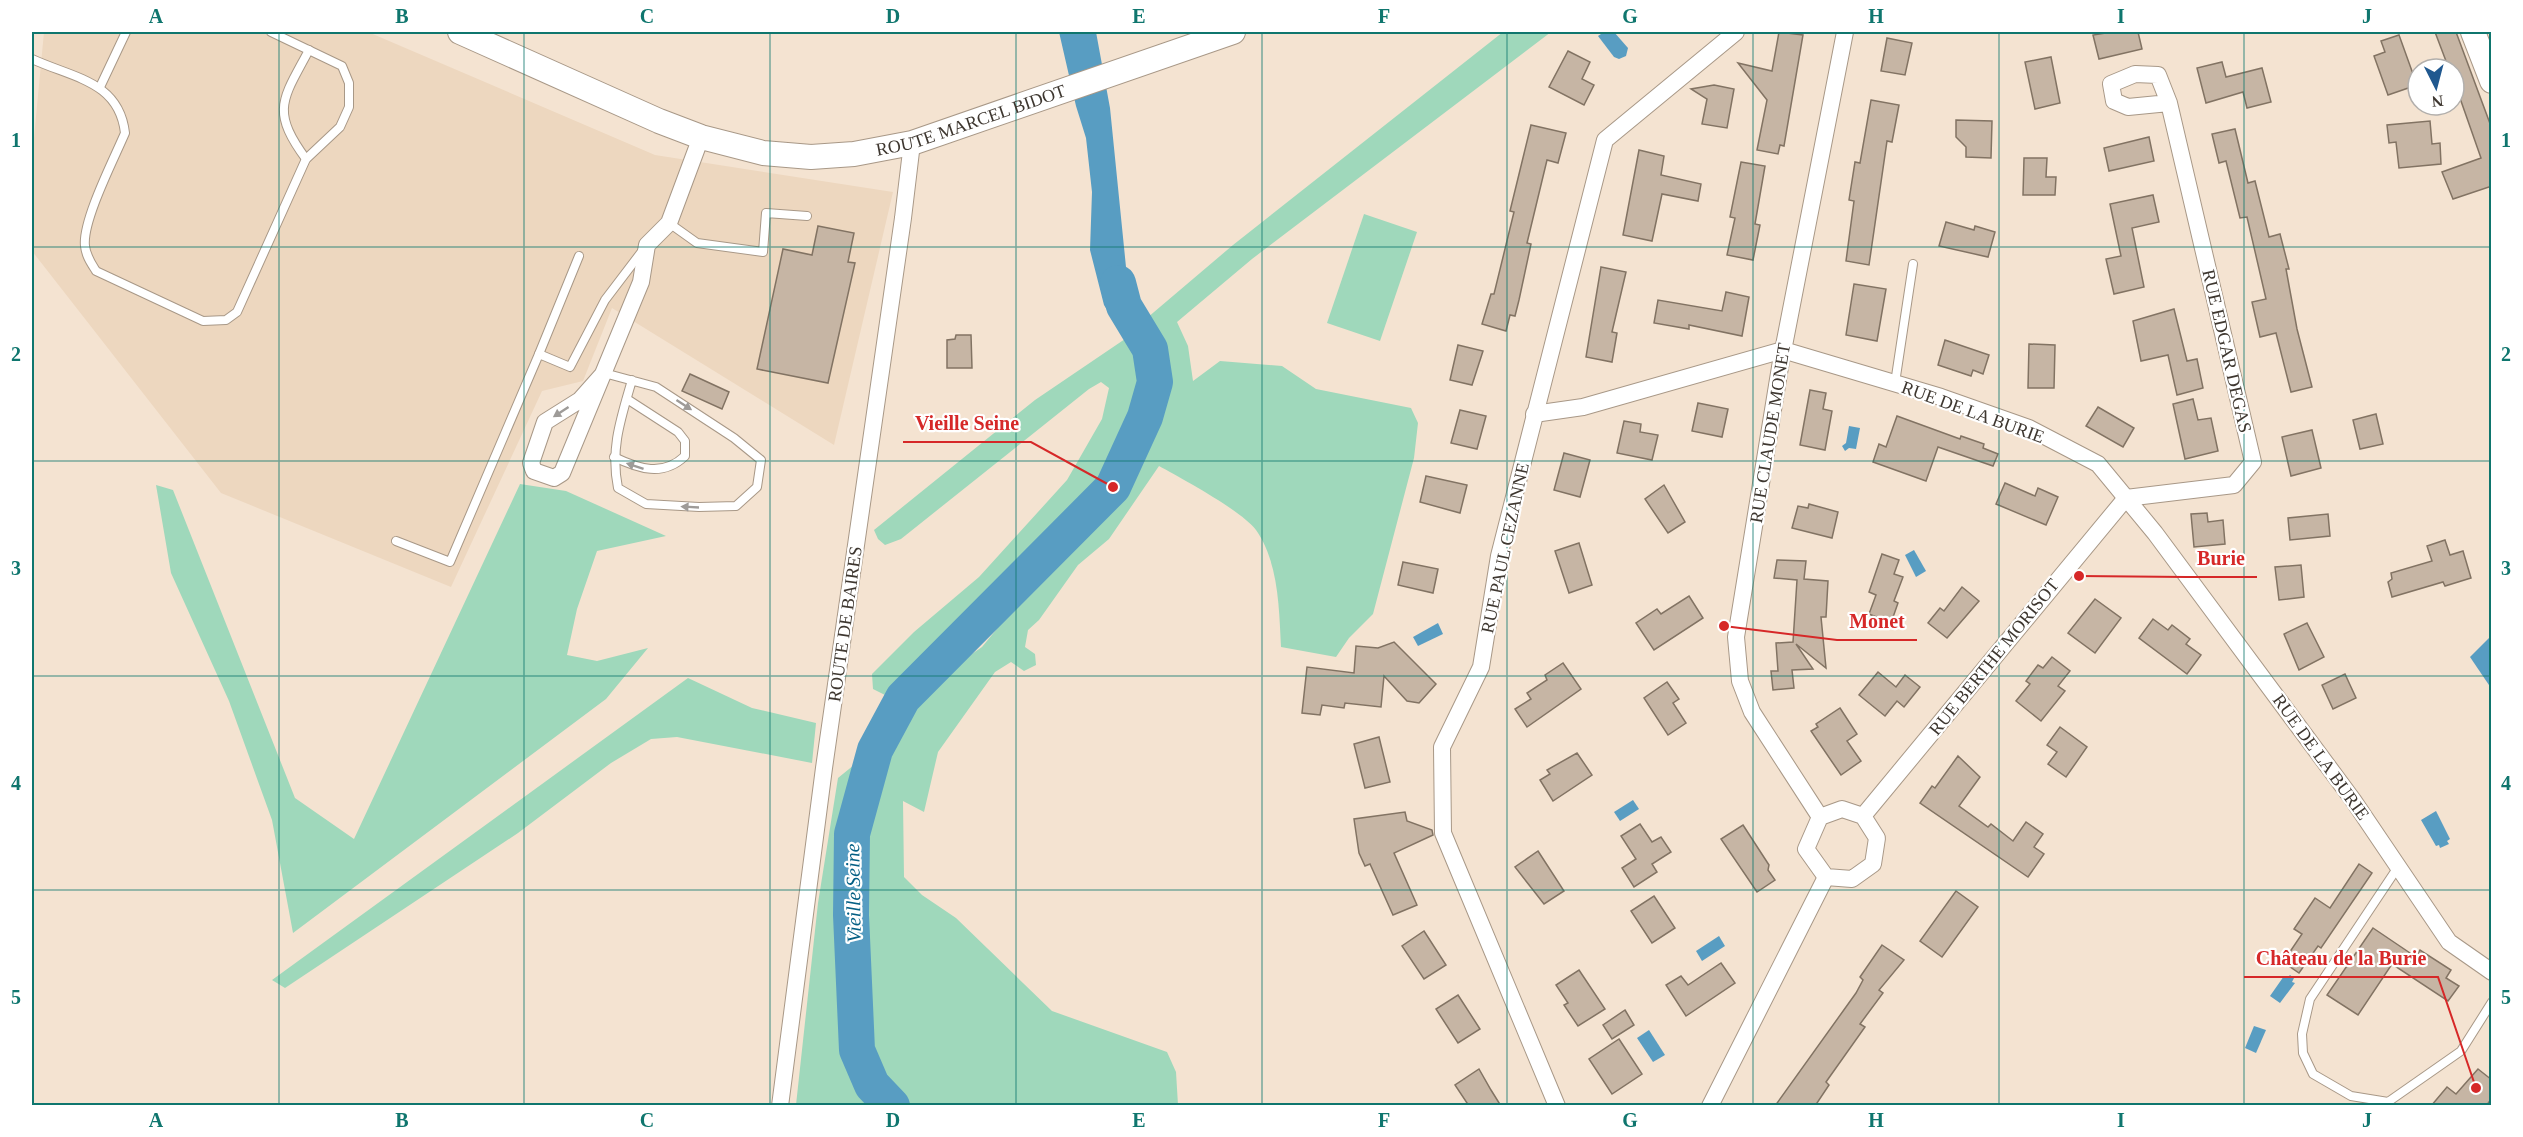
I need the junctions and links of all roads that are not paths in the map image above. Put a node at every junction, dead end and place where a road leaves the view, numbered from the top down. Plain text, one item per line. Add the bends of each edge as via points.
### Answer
1 (126, 32) edge
2 (271, 32) edge
3 (460, 32) edge
4 (1233, 32) edge
5 (1736, 32) edge
6 (1845, 32) edge
7 (2473, 32) edge
8 (309, 50) junction
9 (32, 59) edge
10 (2492, 81) edge
11 (100, 87) junction
12 (2169, 103) dead end
13 (701, 137) junction
14 (912, 143) junction
15 (306, 159) junction
16 (807, 216) dead end
17 (669, 224) junction
18 (647, 245) junction
19 (579, 256) dead end
20 (1913, 264) dead end
21 (1783, 350) junction
22 (539, 354) junction
23 (604, 373) junction
24 (632, 380) junction
25 (1895, 383) junction
26 (627, 399) junction
27 (1534, 414) junction
28 (614, 457) junction
29 (2126, 498) junction
30 (396, 541) dead end
31 (1863, 816) junction
32 (1820, 817) junction
33 (2398, 867) junction
34 (1826, 877) junction
35 (2492, 972) edge
36 (2492, 1002) edge
37 (780, 1106) edge
38 (1557, 1106) edge
39 (1710, 1106) edge

1 - 11 lane
2 - 8 lane
3 - 13 street, ROUTE MARCEL BIDOT
4 - 14 street, ROUTE MARCEL BIDOT
5 - 27 street, RUE PAUL CEZANNE via 1605,140
6 - 21 street, RUE CLAUDE MONET
7 - 10 street
8 - 15 lane via 287,91 283,113 287,133
8 - 15 lane via 342,66 349,84 349,107 340,127
9 - 11 lane
11 - 15 lane via 118,103 125,133 87,226 87,257 96,271 203,321 226,320 237,312
12 - 29 street, RUE EDGAR DEGAS via 2253,462 2234,485
13 - 14 street, ROUTE MARCEL BIDOT via 763,153 811,157
13 - 17 street
14 - 37 street, ROUTE DE BAIRES
16 - 17 lane via 766,213 763,252 697,243
17 - 18 street
18 - 22 lane via 605,300 570,367
18 - 23 street via 641,282
19 - 22 lane
20 - 25 lane
21 - 25 street, RUE DE LA BURIE
21 - 27 street via 1583,407
21 - 32 street, RUE CLAUDE MONET via 1736,638 1740,681 1752,712
22 - 30 lane via 450,562
23 -> 23 street via 580,400 545,423 531,463 534,471 554,478 562,473
23 - 24 lane
24 - 26 lane
24 -> 28 lane via 656,387 734,438 760,460 757,487 736,506 646,504 618,488
25 - 29 street, RUE DE LA BURIE via 2029,428 2098,465
26 - 28 lane
26 -> 28 lane via 678,432 685,441 686,456 675,466 651,471
27 - 38 street, RUE PAUL CEZANNE via 1499,556 1481,667 1442,747 1443,833
29 - 31 street, RUE BERTHE MORISOT
29 - 33 street, RUE DE LA BURIE via 2353,800
31 - 32 street via 1842,809
31 - 34 street via 1877,838 1873,864 1852,879
32 - 34 street via 1806,849
33 - 35 street, RUE DE LA BURIE via 2449,942
33 - 36 lane via 2310,999 2302,1034 2303,1053 2313,1074 2351,1096 2388,1102 2461,1051
34 - 39 street

